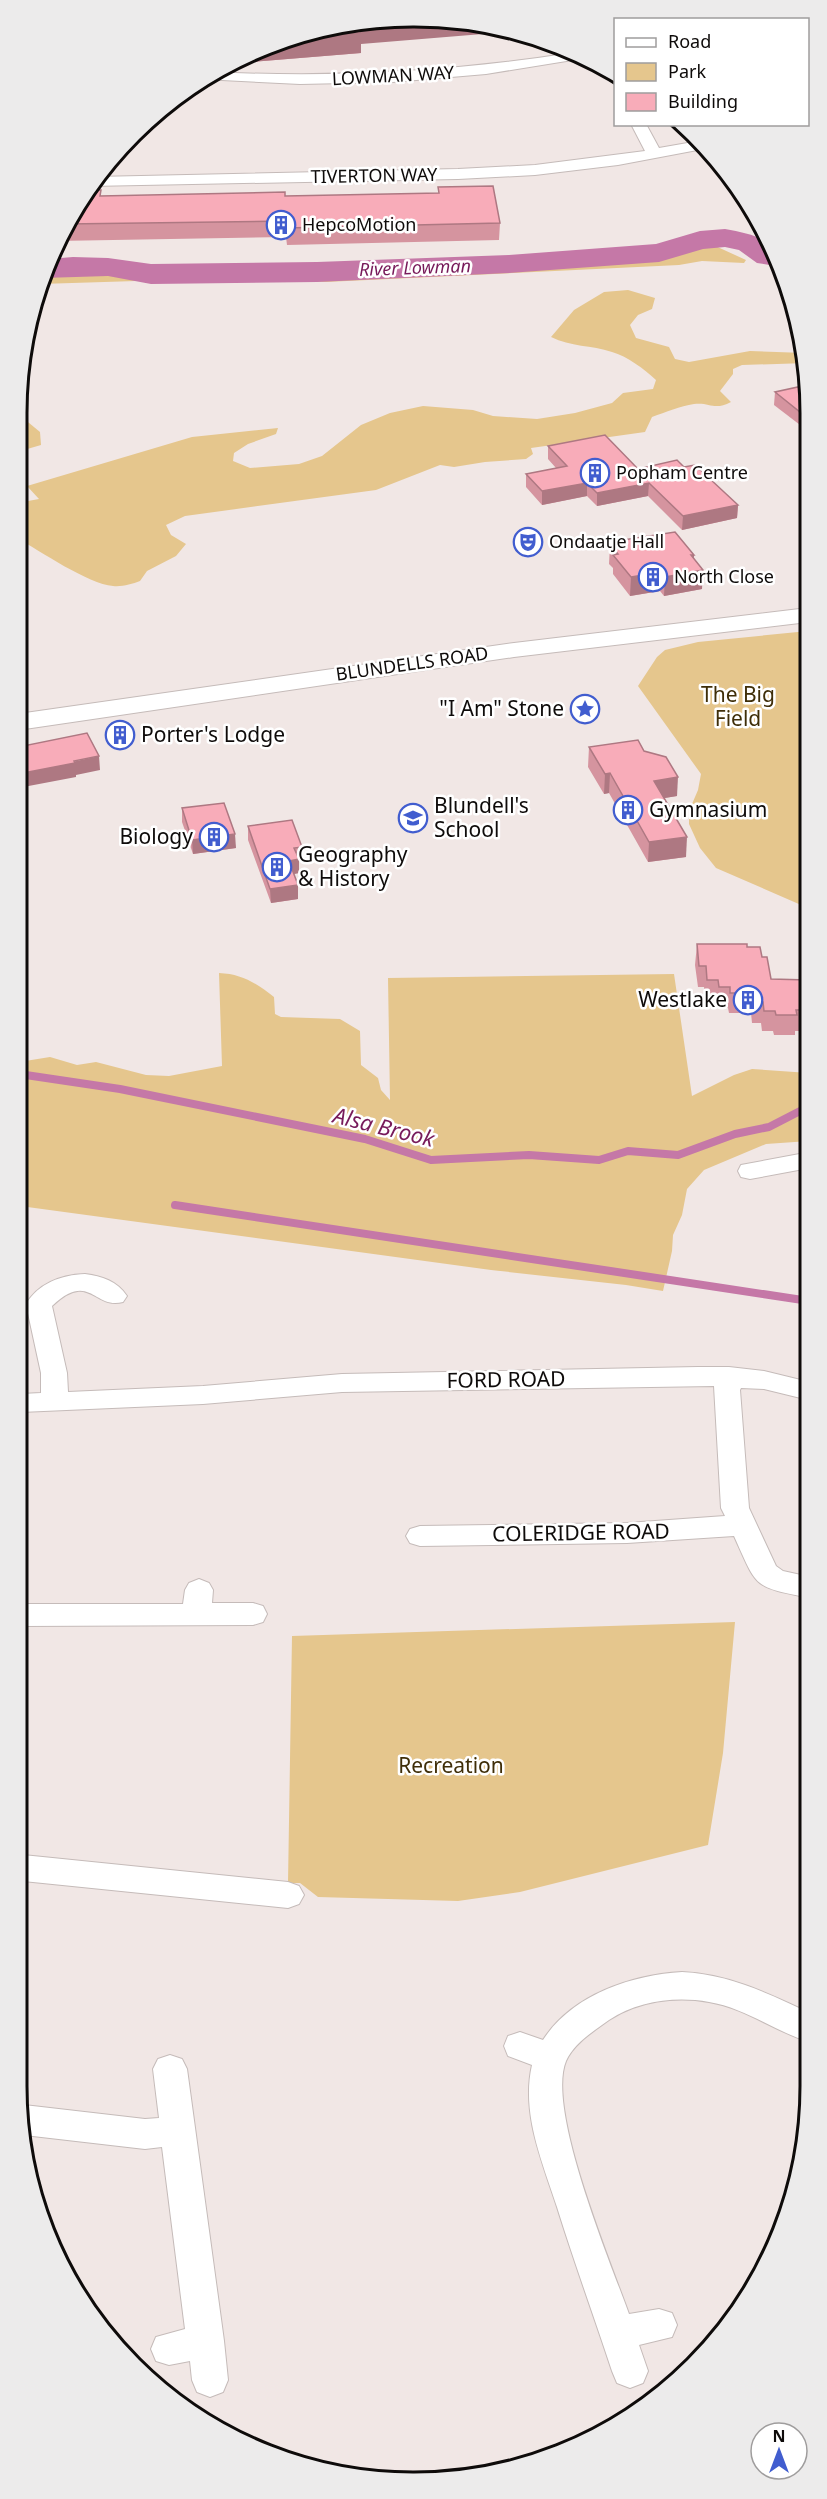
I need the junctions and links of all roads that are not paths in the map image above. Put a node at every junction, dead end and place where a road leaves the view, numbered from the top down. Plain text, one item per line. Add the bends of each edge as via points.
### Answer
1 (565, 58) edge
2 (225, 77) edge
3 (639, 126) edge
4 (693, 147) edge
5 (656, 153) junction
6 (104, 182) edge
7 (800, 616) edge
8 (27, 721) edge
9 (800, 1166) edge
10 (750, 1171) dead end
11 (114, 1296) dead end
12 (29, 1300) edge
13 (729, 1376) junction
14 (800, 1389) edge
15 (55, 1402) junction
16 (27, 1403) edge
17 (741, 1525) junction
18 (420, 1536) dead end
19 (800, 1586) edge
20 (253, 1614) dead end
21 (27, 1615) edge
22 (27, 1868) edge
23 (288, 1895) dead end
24 (800, 2024) edge
25 (520, 2046) dead end
26 (550, 2057) junction
27 (170, 2069) dead end
28 (29, 2121) edge
29 (177, 2131) junction
30 (659, 2325) dead end
31 (618, 2332) junction
32 (206, 2341) junction
33 (170, 2349) dead end
34 (630, 2371) dead end
35 (210, 2380) dead end

1 - 2 street, LOWMAN WAY via 496,69 389,78
3 - 5 street
4 - 5 street, TIVERTON WAY
5 - 6 street, TIVERTON WAY via 566,167 458,174
7 - 8 street, BLUNDELLS ROAD via 514,650
9 - 10 street
11 - 12 street via 93,1283 77,1283
12 - 15 street via 54,1373
13 - 14 street, FORD ROAD
13 - 15 street, FORD ROAD via 342,1383
13 - 17 street via 735,1508
15 - 16 street, FORD ROAD
17 - 18 street, COLERIDGE ROAD via 627,1533
17 - 19 street via 765,1573 774,1580
20 - 21 street via 198,1602
22 - 23 street
24 - 26 street via 710,1988 678,1986 611,2002 563,2037
25 - 26 street
26 - 31 street via 549,2124
27 - 29 street
28 - 29 street via 145,2134
29 - 32 street
30 - 31 street
31 - 34 street
32 - 33 street
32 - 35 street

